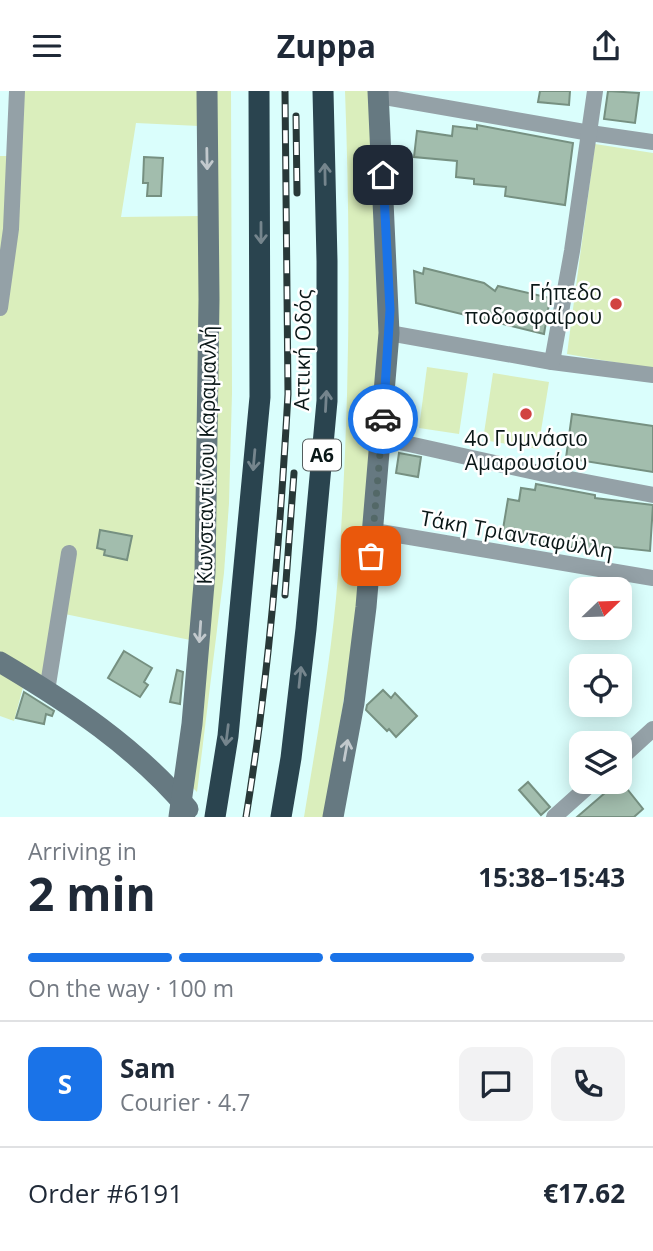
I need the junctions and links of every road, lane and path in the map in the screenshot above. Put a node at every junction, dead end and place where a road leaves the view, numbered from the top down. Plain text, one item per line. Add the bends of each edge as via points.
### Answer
1 (17, 91) edge
2 (207, 91) edge
3 (259, 91) edge
4 (323, 91) edge
5 (595, 91) edge
6 (378, 94) edge
7 (590, 133) junction
8 (653, 142) edge
9 (5, 228) edge
10 (0, 309) edge
11 (389, 333) junction
12 (552, 362) junction
13 (653, 375) edge
14 (382, 437) junction
15 (653, 495) edge
16 (374, 531) junction
17 (69, 553) dead end
18 (653, 578) edge
19 (0, 662) edge
20 (47, 691) junction
21 (653, 729) edge
22 (632, 748) edge
23 (187, 751) junction
24 (145, 765) junction
25 (580, 794) edge
26 (185, 812) edge
27 (215, 817) edge
28 (281, 817) edge
29 (334, 817) edge
30 (554, 817) edge

1 - 9 street
2 -> 23 street, Κωνσταντίνου Καραμανλή via 205,572
3 -> 27 highway, Αττική Οδός via 260,397 228,736
28 -> 4 highway, Αττική Οδός / Α6 via 302,667 327,401
5 - 7 street
6 - 7 street
6 - 11 street
7 - 8 street
7 - 12 street
9 - 10 street
11 - 12 street
11 - 14 street
12 - 13 street
14 - 15 street
14 - 16 street
16 - 18 street, Τάκη Τριανταφύλλη
29 -> 16 street via 354,702
17 - 20 street
19 - 20 street
20 - 24 street
21 - 22 street
23 - 24 street via 163,766
23 - 26 street, Κωνσταντίνου Καραμανλή
24 - 26 street
25 - 30 street

